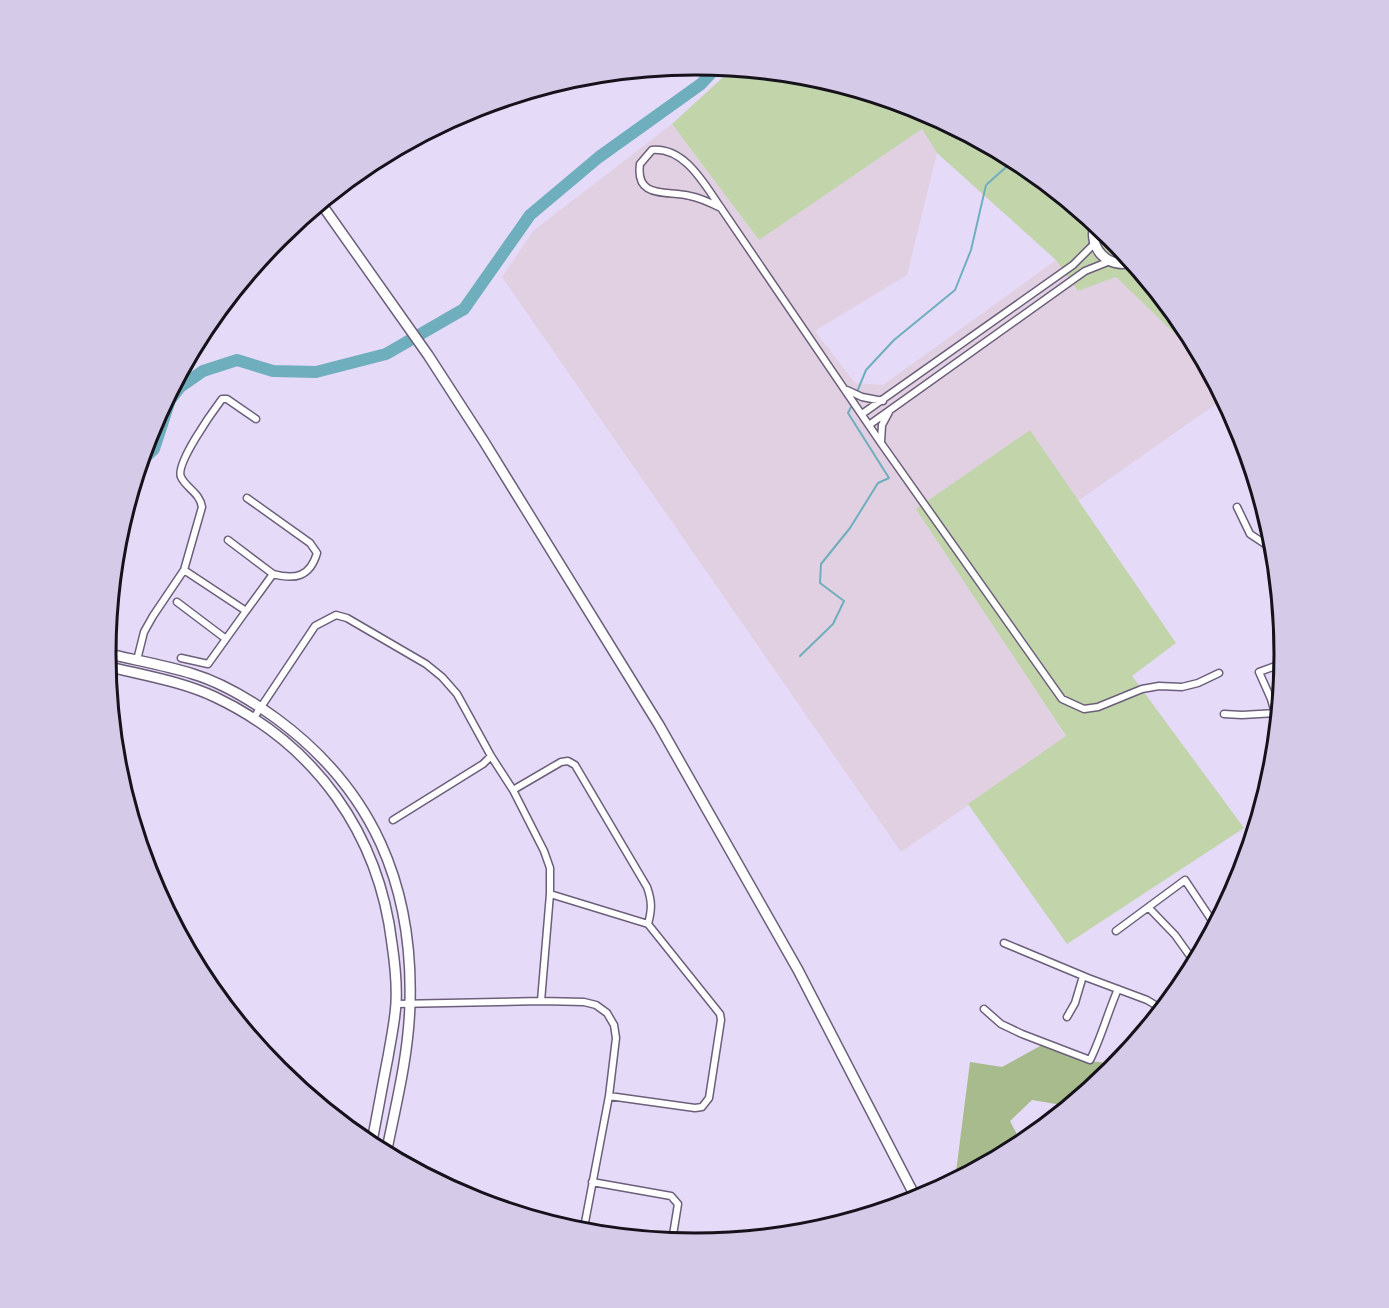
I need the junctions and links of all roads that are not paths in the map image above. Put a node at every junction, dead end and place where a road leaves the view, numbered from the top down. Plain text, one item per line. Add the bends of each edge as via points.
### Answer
1 (721, 208) junction
2 (325, 209) edge
3 (1093, 235) edge
4 (1094, 244) junction
5 (1110, 261) junction
6 (1120, 262) edge
7 (845, 389) junction
8 (883, 401) junction
9 (890, 410) junction
10 (862, 414) junction
11 (256, 419) dead end
12 (869, 425) junction
13 (881, 443) junction
14 (247, 498) dead end
15 (1237, 507) dead end
16 (228, 540) dead end
17 (1262, 542) edge
18 (184, 570) junction
19 (273, 574) junction
20 (177, 602) dead end
21 (246, 611) junction
22 (226, 639) junction
23 (116, 655) edge
24 (181, 658) dead end
25 (136, 660) junction
26 (1273, 667) edge
27 (116, 669) edge
28 (1219, 673) dead end
29 (1271, 704) edge
30 (261, 708) junction
31 (1224, 714) dead end
32 (1270, 717) edge
33 (253, 719) junction
34 (491, 756) junction
35 (513, 790) junction
36 (393, 820) dead end
37 (550, 894) junction
38 (1149, 908) junction
39 (1210, 918) edge
40 (648, 924) junction
41 (1116, 931) dead end
42 (1004, 943) dead end
43 (1189, 955) edge
44 (1083, 976) junction
45 (1118, 989) junction
46 (541, 1001) junction
47 (396, 1004) junction
48 (410, 1004) junction
49 (1155, 1005) edge
50 (984, 1009) dead end
51 (1067, 1017) dead end
52 (609, 1096) junction
53 (373, 1135) edge
54 (388, 1144) edge
55 (592, 1182) junction
56 (912, 1190) edge
57 (585, 1222) edge
58 (673, 1232) edge

1 - 1 street via 683,159 664,149 652,150 639,164 640,178 653,192 688,195
1 - 7 street
2 - 56 street via 483,440 658,725 798,970
3 - 4 street
4 - 5 street
4 - 8 street via 1073,265
5 - 6 street
5 - 9 street via 1084,271
7 - 8 street
7 - 10 street
8 - 10 street
9 - 12 street
9 - 13 street via 882,425
10 - 12 street
11 - 18 street via 222,399 197,434 180,470 202,507
12 - 13 street
13 - 28 street via 1062,699 1084,709 1098,707 1142,689 1182,687
14 - 19 street via 310,543 317,553 300,577
15 - 17 street via 1250,534
16 - 19 street
18 - 21 street
18 - 25 street via 144,632
19 - 21 street
20 - 22 street
21 - 22 street
22 - 24 street via 208,664
23 - 25 street
25 - 30 street via 195,674
26 - 29 street via 1259,672
27 - 33 street via 188,686
30 - 33 street
30 - 34 street via 315,626 336,615 426,664 442,677 457,694
30 - 48 street via 322,757 357,801 377,835 393,872 405,917
31 - 32 street
33 - 47 street via 312,767 346,810 364,842 389,918
34 - 35 street
34 - 36 street
35 - 37 street via 544,851 550,868
35 - 40 street via 561,762 575,765 647,887 652,909
37 - 40 street
37 - 46 street
38 - 39 street via 1185,880
38 - 41 street
38 - 43 street
40 - 52 street via 720,1014 709,1098 702,1107 695,1108
42 - 44 street
44 - 45 street
44 - 51 street
45 - 49 street
45 - 50 street via 1090,1060 1022,1035
46 - 48 street
46 - 52 street via 584,1002 607,1013 616,1038
47 - 48 street
47 - 53 street
48 - 54 street via 407,1051
52 - 55 street
55 - 57 street
55 - 58 street via 671,1196 678,1204

